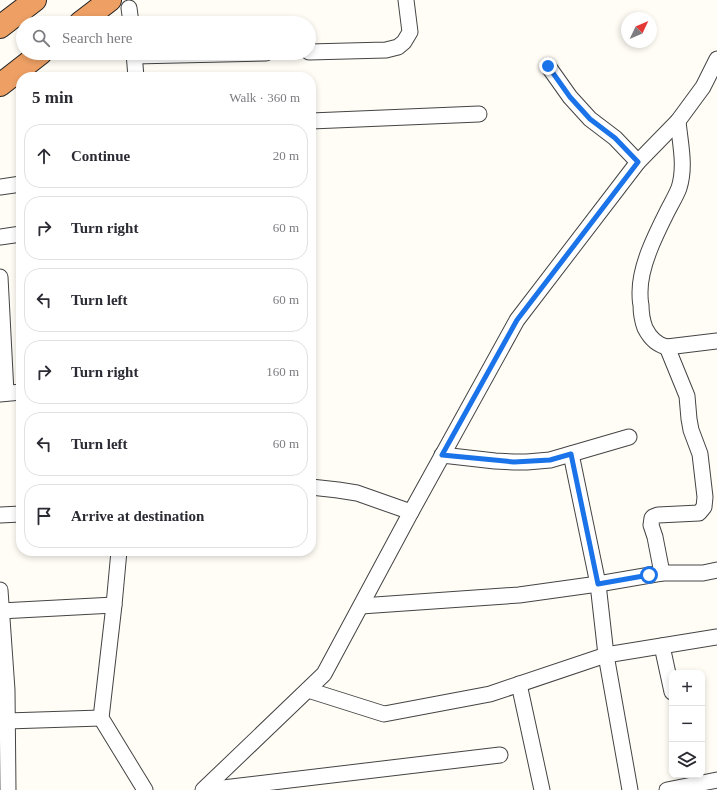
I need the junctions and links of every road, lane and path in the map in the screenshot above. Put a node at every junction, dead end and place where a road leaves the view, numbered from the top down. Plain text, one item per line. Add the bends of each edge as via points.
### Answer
1 (35, 0) edge
2 (406, 0) edge
3 (120, 4) edge
4 (95, 16) edge
5 (127, 16) edge
6 (0, 27) edge
7 (316, 52) edge
8 (717, 59) edge
9 (32, 60) edge
10 (135, 60) edge
11 (548, 66) dead end
12 (17, 72) edge
13 (136, 72) edge
14 (16, 73) edge
15 (0, 85) edge
16 (479, 114) dead end
17 (316, 121) edge
18 (678, 121) junction
19 (638, 162) junction
20 (16, 185) edge
21 (0, 187) edge
22 (16, 235) edge
23 (0, 237) edge
24 (0, 277) edge
25 (717, 341) edge
26 (667, 347) junction
27 (16, 393) edge
28 (3, 394) edge
29 (630, 437) dead end
30 (571, 454) junction
31 (442, 455) junction
32 (316, 488) edge
33 (411, 512) junction
34 (16, 514) edge
35 (0, 515) edge
36 (119, 556) edge
37 (717, 570) edge
38 (662, 573) junction
39 (598, 584) junction
40 (0, 590) edge
41 (114, 605) junction
42 (361, 606) junction
43 (1, 611) edge
44 (717, 637) edge
45 (662, 646) junction
46 (606, 655) junction
47 (669, 678) edge
48 (519, 684) junction
49 (308, 690) junction
50 (101, 718) junction
51 (7, 721) junction
52 (500, 755) dead end
53 (691, 780) edge
54 (717, 780) edge
55 (8, 790) edge
56 (146, 790) edge
57 (204, 790) edge
58 (542, 790) edge
59 (630, 790) edge
60 (667, 790) edge

1 - 6 highway
2 - 7 street via 410,32 408,38 398,47 386,50
3 - 4 highway
3 - 5 street
8 - 18 street via 703,87
9 - 12 highway
10 - 13 street
11 - 19 street via 570,97 590,119 615,138
14 - 15 highway
16 - 17 street
18 - 19 street
18 - 26 street via 682,170 678,188 648,254 640,292 642,320 646,330 660,346
19 - 31 street via 517,320
20 - 21 street
22 - 23 street
24 - 28 street
25 - 26 street
26 - 38 street via 687,396 689,419 700,454 705,497 704,507 698,513 658,515 652,518 651,525
27 - 28 street
29 - 30 street
30 - 31 street via 550,460 514,462
30 - 39 street
31 - 33 street
32 - 33 street via 357,493
33 - 42 street
34 - 35 street
36 - 41 street
37 - 38 street via 703,573
38 - 39 street
39 - 42 street via 519,595
39 - 46 street
40 - 43 street
41 - 43 street
41 - 50 street
42 - 49 street via 324,674
43 - 51 street
44 - 45 street
45 - 46 street
45 - 47 street
46 - 48 street
46 - 59 street
48 - 49 street via 490,694 384,714
48 - 58 street
49 - 57 street
50 - 51 street
50 - 56 street
51 - 55 street
52 - 57 street
53 - 54 street
53 - 60 street

